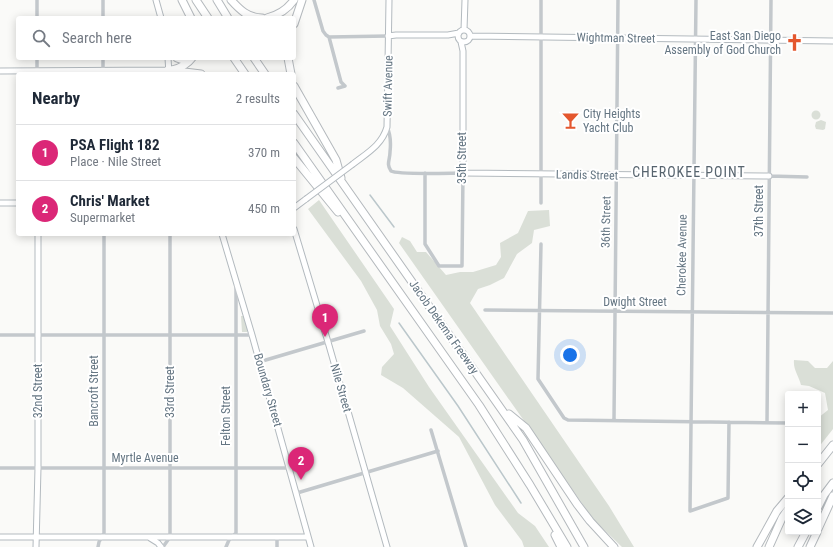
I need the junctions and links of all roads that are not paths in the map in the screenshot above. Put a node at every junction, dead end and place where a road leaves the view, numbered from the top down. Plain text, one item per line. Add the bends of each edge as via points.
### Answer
1 (37, 0) edge
2 (103, 0) edge
3 (156, 0) edge
4 (182, 0) edge
5 (196, 0) edge
6 (217, 0) edge
7 (231, 0) edge
8 (294, 0) edge
9 (302, 0) edge
10 (314, 0) edge
11 (389, 0) edge
12 (465, 0) edge
13 (541, 0) edge
14 (618, 0) edge
15 (696, 0) edge
16 (771, 0) edge
17 (37, 16) edge
18 (103, 16) edge
19 (160, 16) edge
20 (190, 16) edge
21 (207, 16) edge
22 (227, 16) edge
23 (252, 16) edge
24 (274, 16) edge
25 (296, 18) edge
26 (464, 30) junction
27 (458, 33) junction
28 (448, 35) junction
29 (388, 36) junction
30 (471, 36) junction
31 (330, 37) junction
32 (541, 37) junction
33 (618, 38) junction
34 (695, 39) junction
35 (771, 40) junction
36 (833, 40) edge
37 (460, 41) junction
38 (467, 42) junction
39 (463, 51) junction
40 (37, 60) edge
41 (103, 60) edge
42 (168, 60) edge
43 (189, 60) edge
44 (235, 60) edge
45 (255, 60) edge
46 (288, 60) edge
47 (0, 71) edge
48 (18, 72) edge
49 (37, 72) edge
50 (103, 72) edge
51 (170, 72) edge
52 (172, 72) edge
53 (244, 72) edge
54 (264, 72) edge
55 (291, 72) edge
56 (338, 88) dead end
57 (296, 90) edge
58 (296, 117) edge
59 (387, 127) junction
60 (296, 146) edge
61 (296, 160) edge
62 (390, 171) joint
63 (425, 173) junction
64 (463, 173) junction
65 (541, 174) junction
66 (617, 175) junction
67 (693, 176) junction
68 (769, 176) junction
69 (807, 177) dead end
70 (343, 184) junction
71 (0, 203) edge
72 (16, 203) edge
73 (541, 203) dead end
74 (296, 206) edge
75 (38, 236) edge
76 (104, 236) edge
77 (170, 236) edge
78 (223, 236) edge
79 (296, 236) edge
80 (541, 244) dead end
81 (373, 255) junction
82 (236, 282) junction
83 (485, 310) dead end
84 (539, 311) junction
85 (616, 312) junction
86 (692, 312) junction
87 (768, 313) junction
88 (833, 313) edge
89 (364, 331) dead end
90 (104, 335) junction
91 (170, 335) junction
92 (237, 335) junction
93 (252, 335) junction
94 (0, 336) edge
95 (37, 336) junction
96 (328, 342) junction
97 (260, 362) junction
98 (500, 407) junction
99 (614, 420) junction
100 (690, 421) junction
101 (729, 422) junction
102 (766, 422) junction
103 (785, 423) edge
104 (431, 430) dead end
105 (833, 445) edge
106 (438, 451) junction
107 (821, 459) edge
108 (0, 468) edge
109 (38, 468) junction
110 (104, 468) junction
111 (170, 468) junction
112 (236, 468) junction
113 (290, 468) junction
114 (365, 473) junction
115 (833, 483) edge
116 (530, 485) junction
117 (297, 493) junction
118 (833, 496) edge
119 (787, 499) edge
120 (821, 501) edge
121 (785, 514) edge
122 (821, 522) edge
123 (804, 535) edge
124 (815, 535) edge
125 (0, 537) edge
126 (36, 537) junction
127 (101, 537) junction
128 (149, 537) junction
129 (170, 537) junction
130 (234, 537) junction
131 (277, 537) junction
132 (308, 537) junction
133 (36, 547) edge
134 (98, 547) edge
135 (162, 547) edge
136 (226, 547) edge
137 (277, 547) edge
138 (311, 547) edge
139 (387, 547) edge
140 (466, 547) edge
141 (561, 547) edge
142 (567, 547) edge
143 (584, 547) edge
144 (614, 547) edge
145 (757, 547) edge
146 (769, 547) edge
147 (798, 547) edge
148 (810, 547) edge

1 - 17 street
2 - 18 street
3 - 19 street
4 - 20 highway
5 - 21 highway
6 - 22 highway
7 - 23 highway via 244,13
8 - 24 highway via 286,10
9 - 25 highway
10 - 31 street via 323,31
11 - 29 street, Swift Avenue
12 - 26 street
13 - 32 street
14 - 33 street, 36th Street
15 - 34 street, Cherokee Avenue
16 - 35 street, 37th Street
26 - 27 street
26 - 30 street
27 - 28 street
27 - 37 street
28 - 29 street
28 - 37 street
29 - 31 street
29 - 59 street, Swift Avenue
30 - 32 street, Wightman Street
30 - 38 street
31 - 56 street via 341,82 345,86
32 - 33 street, Wightman Street
32 - 65 street
33 - 34 street, Wightman Street
33 - 66 street, 36th Street
34 - 35 street, Wightman Street
34 - 67 street, Cherokee Avenue
35 - 36 street, Wightman Street
35 - 68 street, 37th Street
37 - 38 street
37 - 39 street, 35th Street
38 - 39 street, 35th Street
39 - 64 street, 35th Street
40 - 49 street
41 - 50 street
42 - 51 street
43 - 52 highway
44 - 53 highway
45 - 54 highway
46 - 55 highway
47 - 48 street
57 - 70 highway via 336,160
58 - 70 highway, Jacob Dekema Freeway
59 - 62 street, Swift Avenue via 390,136
59 - 74 street, bridge via 380,141
60 - 81 highway, Jacob Dekema Freeway
61 - 81 highway
62 - 63 street, Landis Street
63 - 64 street, Landis Street
63 - 64 street, 35th Street via 425,244 439,266 462,266
64 - 65 street, Landis Street
65 - 66 street, Landis Street
65 - 73 street
66 - 67 street, Landis Street
66 - 85 street, 36th Street
67 - 68 street, Landis Street
67 - 86 street, Cherokee Avenue
68 - 69 street, Landis Street
68 - 87 street, 37th Street
70 - 98 highway, Jacob Dekema Freeway
71 - 72 street
75 - 95 street, 32nd Street
76 - 90 street, Bancroft Street
77 - 91 street, 33rd Street
78 - 82 street, Boundary Street
79 - 96 street, Nile Street
80 - 84 street
81 - 116 highway, Jacob Dekema Freeway via 478,405
82 - 92 street, Felton Street
82 - 93 street, Boundary Street
83 - 84 street, Dwight Street
84 - 85 street, Dwight Street
84 - 99 street via 538,379 564,418
85 - 86 street, Dwight Street
85 - 99 street, 36th Street
86 - 87 street, Dwight Street
86 - 100 street, Cherokee Avenue
87 - 88 street, Dwight Street
87 - 102 street, 37th Street
89 - 96 street
90 - 91 street
90 - 95 street
90 - 110 street, Bancroft Street
91 - 92 street
91 - 111 street, 33rd Street
92 - 93 street
92 - 112 street, Felton Street
93 - 97 street, Boundary Street
94 - 95 street
95 - 109 street, 32nd Street
96 - 97 street
96 - 114 street, Nile Street
97 - 113 street, Boundary Street
98 - 143 highway, Jacob Dekema Freeway via 527,446
98 - 144 highway via 526,428 577,504
99 - 100 street
100 - 101 street
100 - 101 street, Cherokee Avenue via 690,511 728,498
101 - 102 street
102 - 103 street
104 - 106 street
105 - 107 highway
106 - 114 street
106 - 140 street
108 - 109 street, Myrtle Avenue
109 - 110 street, Myrtle Avenue
109 - 126 street, 32nd Street
110 - 111 street, Myrtle Avenue
110 - 127 street, Bancroft Street via 104,533
111 - 112 street, Myrtle Avenue
111 - 129 street, 33rd Street
112 - 113 street, Myrtle Avenue
112 - 130 street, Felton Street
113 - 117 street, Boundary Street
114 - 117 street
114 - 139 street, Nile Street
115 - 120 highway
116 - 141 highway
116 - 142 highway, Jacob Dekema Freeway
117 - 132 street, Boundary Street
118 - 122 highway
119 - 145 highway via 777,511
121 - 146 highway
123 - 147 highway
124 - 148 highway
125 - 126 street
126 - 127 street
126 - 133 street, 32nd Street
127 - 128 street
127 - 134 street, Bancroft Street
128 - 129 street
128 - 135 street
129 - 130 street
129 - 135 street
130 - 131 street
130 - 136 street via 229,540
131 - 132 street
131 - 137 street
132 - 138 street, Boundary Street

